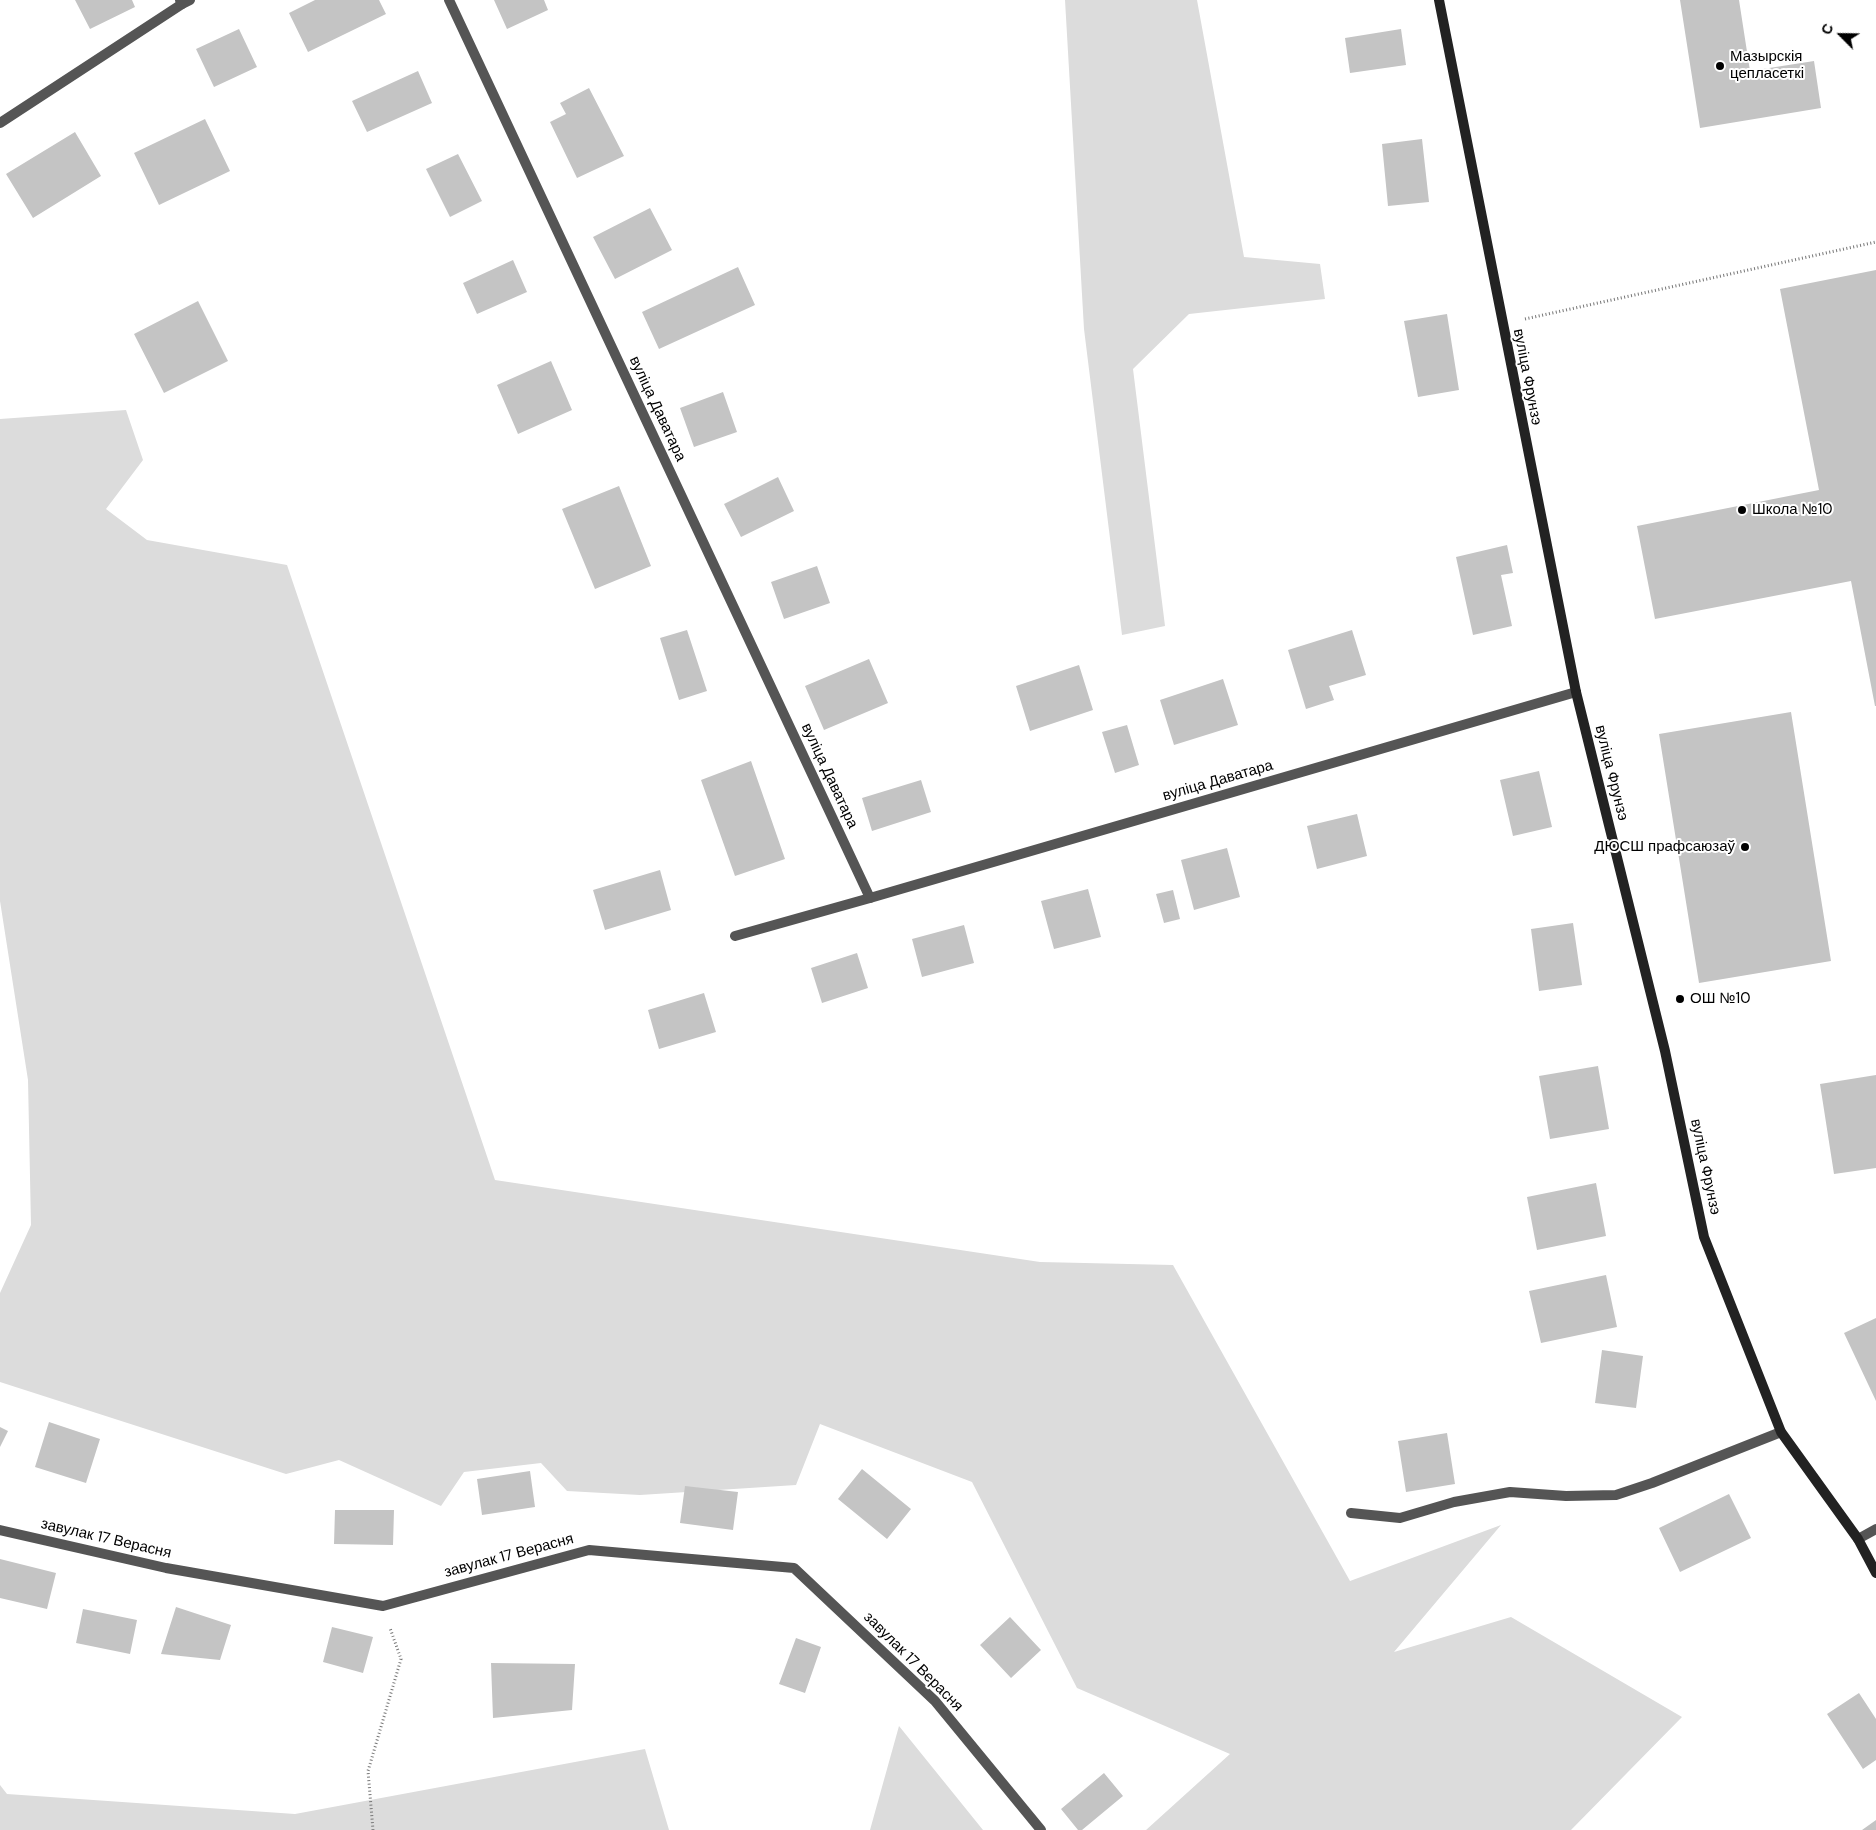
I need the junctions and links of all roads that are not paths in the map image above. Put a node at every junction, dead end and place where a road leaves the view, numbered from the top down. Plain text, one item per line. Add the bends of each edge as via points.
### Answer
1 (448, 0) edge
2 (1439, 0) edge
3 (184, 1) edge
4 (0, 123) edge
5 (1576, 692) junction
6 (870, 898) junction
7 (735, 936) dead end
8 (1780, 1432) junction
9 (1351, 1513) dead end
10 (1876, 1529) edge
11 (0, 1530) edge
12 (1858, 1539) junction
13 (1876, 1573) edge
14 (1041, 1830) edge

1 - 6 street, вуліца Даватара
2 - 5 street, вуліца Фрунзэ
3 - 4 street
5 - 6 street, вуліца Даватара
5 - 8 street, вуліца Фрунзэ via 1665,1051 1704,1237
6 - 7 street
8 - 9 street via 1616,1495 1510,1492 1454,1502 1400,1518
8 - 12 street, вуліца Фрунзэ
10 - 12 street
11 - 14 street, завулак 17 Верасня via 166,1568 382,1606 589,1550 794,1568 935,1701
12 - 13 street, вуліца Фрунзэ

